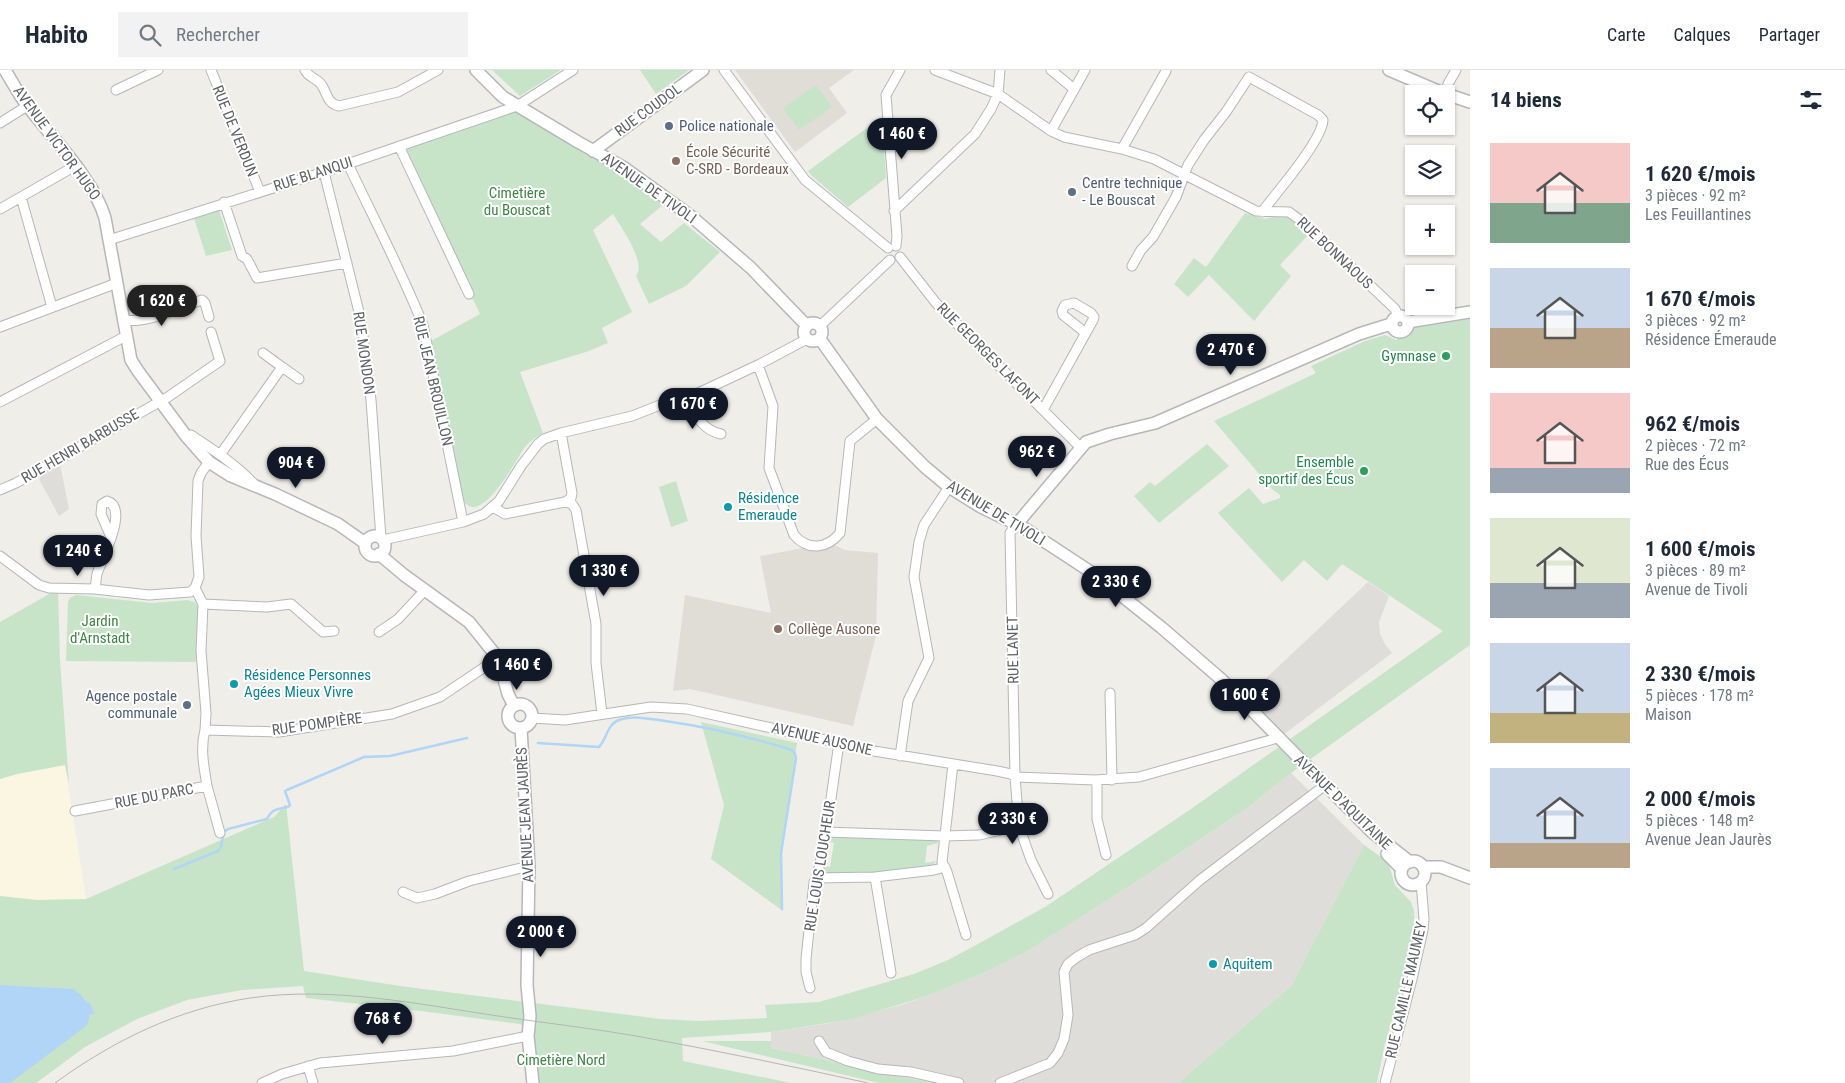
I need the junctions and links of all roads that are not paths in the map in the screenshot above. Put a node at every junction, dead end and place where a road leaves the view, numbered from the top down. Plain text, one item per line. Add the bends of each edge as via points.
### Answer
1 (5, 70) edge
2 (158, 70) edge
3 (211, 70) edge
4 (305, 70) edge
5 (438, 70) edge
6 (476, 70) edge
7 (573, 70) edge
8 (704, 70) edge
9 (724, 70) edge
10 (900, 70) edge
11 (935, 70) edge
12 (1000, 70) edge
13 (1051, 70) edge
14 (1085, 70) edge
15 (1389, 70) edge
16 (1456, 70) edge
17 (1166, 71) dead end
18 (1423, 85) edge
19 (1448, 85) edge
20 (1074, 89) junction
21 (116, 90) dead end
22 (998, 94) junction
23 (1455, 97) edge
24 (1470, 102) edge
25 (27, 106) junction
26 (517, 106) junction
27 (0, 123) edge
28 (1051, 131) junction
29 (399, 146) junction
30 (1122, 149) junction
31 (593, 150) junction
32 (348, 164) junction
33 (75, 166) junction
34 (324, 172) junction
35 (1186, 175) junction
36 (260, 192) junction
37 (21, 197) junction
38 (224, 202) junction
39 (0, 209) edge
40 (894, 211) junction
41 (1262, 212) junction
42 (109, 240) junction
43 (892, 247) junction
44 (900, 257) junction
45 (890, 260) junction
46 (346, 264) junction
47 (1132, 266) dead end
48 (116, 284) junction
49 (469, 294) dead end
50 (52, 307) junction
51 (1470, 312) edge
52 (209, 317) dead end
53 (123, 320) junction
54 (1399, 321) junction
55 (0, 326) edge
56 (807, 326) junction
57 (820, 326) junction
58 (211, 332) dead end
59 (1085, 334) dead end
60 (126, 336) junction
61 (807, 339) junction
62 (820, 339) junction
63 (262, 353) dead end
64 (758, 365) junction
65 (282, 367) junction
66 (300, 379) dead end
67 (687, 398) junction
68 (160, 401) junction
69 (0, 402) edge
70 (1043, 410) junction
71 (877, 419) junction
72 (561, 433) junction
73 (721, 434) dead end
74 (186, 436) junction
75 (1080, 447) junction
76 (220, 455) junction
77 (209, 462) junction
78 (256, 487) junction
79 (949, 487) junction
80 (0, 490) edge
81 (565, 502) junction
82 (493, 507) junction
83 (463, 522) junction
84 (1016, 525) junction
85 (112, 537) dead end
86 (382, 539) junction
87 (365, 543) junction
88 (379, 554) junction
89 (0, 556) edge
90 (195, 588) junction
91 (95, 590) junction
92 (425, 590) junction
93 (203, 604) junction
94 (334, 631) dead end
95 (379, 632) dead end
96 (498, 658) junction
97 (1110, 693) dead end
98 (514, 706) junction
99 (602, 714) junction
100 (532, 718) junction
101 (521, 728) junction
102 (205, 730) junction
103 (1276, 739) junction
104 (838, 743) junction
105 (900, 756) junction
106 (953, 764) junction
107 (1298, 767) joint
108 (1015, 777) junction
109 (1095, 780) junction
110 (1112, 780) junction
111 (207, 786) junction
112 (1325, 789) junction
113 (75, 811) dead end
114 (1019, 826) junction
115 (825, 832) junction
116 (220, 833) dead end
117 (944, 836) junction
118 (1106, 855) dead end
119 (529, 866) junction
120 (1406, 866) junction
121 (945, 867) junction
122 (875, 877) junction
123 (817, 878) junction
124 (1420, 878) junction
125 (1470, 878) edge
126 (1470, 884) edge
127 (403, 892) dead end
128 (1048, 894) dead end
129 (966, 935) dead end
130 (891, 974) dead end
131 (810, 988) dead end
132 (528, 1036) junction
133 (819, 1041) dead end
134 (308, 1066) junction
135 (262, 1083) edge
136 (313, 1083) edge
137 (533, 1083) edge
138 (959, 1083) edge
139 (1000, 1083) edge
140 (1384, 1083) edge

1 - 25 street, AVENUE VICTOR HUGO
2 - 21 street
3 - 36 street, RUE DE VERDUN
4 - 5 street via 320,84 330,102 339,106 398,92
6 - 26 street, AVENUE DE TIVOLI
7 - 26 street, RUE BLANQUI
8 - 31 street, RUE COUDOL
9 - 43 street via 805,180
10 - 40 street via 886,95
11 - 22 street, RUE BONNAOUS
12 - 22 street
13 - 20 street
14 - 20 street
15 - 18 street
16 - 19 street
17 - 30 street
20 - 28 street
22 - 28 street, RUE BONNAOUS
22 - 40 street via 975,134
23 - 24 street
25 - 27 street
25 - 33 street, AVENUE VICTOR HUGO
26 - 29 street, RUE BLANQUI
26 - 31 street, AVENUE DE TIVOLI
28 - 30 street, RUE BONNAOUS via 1064,137
29 - 32 street, RUE BLANQUI
29 - 49 street
30 - 35 street, RUE BONNAOUS
31 - 56 street, AVENUE DE TIVOLI via 652,187 712,233 752,268
32 - 34 street, RUE BLANQUI
32 - 83 street, RUE JEAN BROUILLON via 422,325
33 - 37 street
33 - 42 street, AVENUE VICTOR HUGO via 102,207
34 - 36 street, RUE BLANQUI
34 - 46 street, RUE MONDON
35 - 41 street, RUE BONNAOUS via 1247,208
35 - 41 street via 1204,140 1249,77 1323,120 1323,127 1312,144
35 - 47 street via 1153,237
36 - 38 street, RUE BLANQUI
37 - 39 street
37 - 50 street
38 - 42 street, RUE BLANQUI
38 - 46 street via 242,256 257,278
40 - 43 street via 897,236
41 - 54 street, RUE BONNAOUS via 1289,212 1308,226 1395,310
42 - 48 street, AVENUE VICTOR HUGO
43 - 44 street via 900,250
43 - 45 street via 886,254
44 - 45 street
44 - 70 street, RUE GEORGES LAFONT via 936,303
45 - 57 street
46 - 86 street, RUE MONDON via 361,320
48 - 50 street
48 - 53 street, AVENUE VICTOR HUGO
50 - 55 street
51 - 54 street
52 - 53 street via 202,300 169,313
53 - 60 street, AVENUE VICTOR HUGO
54 - 75 street via 1320,350 1162,420 1091,439
56 - 57 street via 815,323
56 - 61 street via 804,331
57 - 62 street
58 - 68 street, RUE HENRI BARBUSSE via 220,361
59 - 70 street
60 - 68 street, AVENUE VICTOR HUGO via 134,365
60 - 69 street
61 - 62 street
61 - 64 street
62 - 71 street, AVENUE DE TIVOLI
63 - 65 street
64 - 67 street
64 - 71 street via 773,406 769,468 794,535 800,542 809,546 826,545 840,534 850,441
65 - 66 street
65 - 76 street
67 - 72 street via 632,416
67 - 73 street via 704,426
68 - 74 street, AVENUE VICTOR HUGO
68 - 80 street, RUE HENRI BARBUSSE
70 - 75 street, RUE GEORGES LAFONT
71 - 79 street, AVENUE DE TIVOLI
72 - 81 street via 572,493
72 - 82 street via 538,444
74 - 76 street via 191,435
74 - 77 street, AVENUE VICTOR HUGO
75 - 84 street
76 - 78 street
77 - 78 street, AVENUE VICTOR HUGO
77 - 90 street via 198,481 196,536 199,577
78 - 87 street, AVENUE VICTOR HUGO via 338,524
79 - 84 street, AVENUE DE TIVOLI
79 - 105 street via 924,525 919,542 914,577 929,658 908,701
81 - 82 street via 505,514
81 - 99 street via 576,510 591,592
82 - 83 street
83 - 86 street
84 - 103 street, AVENUE DE TIVOLI via 1081,565 1162,628 1214,672
84 - 108 street, RUE LANET via 1010,533
85 - 91 street
86 - 87 street via 372,536
86 - 88 street via 385,547
87 - 88 street via 370,554
88 - 92 street
89 - 91 street via 39,585
90 - 91 street via 190,592 150,595
90 - 93 street
92 - 95 street via 398,619
92 - 96 street via 469,622
93 - 94 street via 267,607 291,604 323,632
93 - 102 street via 201,651
96 - 98 street
96 - 102 street, RUE POMPIÈRE via 440,697 392,714 279,732
97 - 110 street
98 - 100 street via 527,706
98 - 101 street via 508,712 508,720
99 - 100 street, AVENUE AUSONE via 564,720
99 - 104 street, AVENUE AUSONE via 650,707 687,709
100 - 101 street
101 - 119 street, AVENUE JEAN JAURÈS
102 - 111 street, RUE DU PARC via 202,753
103 - 107 street, AVENUE DE TIVOLI
103 - 110 street, AVENUE AUSONE via 1139,778
103 - 112 street, AVENUE D'AQUITAINE
104 - 105 street, AVENUE AUSONE
104 - 115 street, RUE LOUIS LOUCHEUR
105 - 106 street, AVENUE AUSONE
106 - 108 street, AVENUE AUSONE
106 - 117 street
107 - 112 street, AVENUE D'AQUITAINE
108 - 109 street, AVENUE AUSONE
108 - 114 street, RUE LANET
109 - 110 street, AVENUE AUSONE
109 - 118 street via 1097,819
111 - 113 street, RUE DU PARC
111 - 116 street
112 - 120 street, AVENUE D'AQUITAINE via 1373,842
112 - 139 street via 1200,880 1146,928 1135,935 1089,950 1068,964 1064,972 1068,1015 1058,1053 1050,1063
114 - 117 street via 979,835
114 - 128 street, RUE LANET
115 - 117 street
115 - 123 street, RUE LOUIS LOUCHEUR
117 - 121 street via 942,862
119 - 127 street via 417,898
119 - 132 street, AVENUE JEAN JAURÈS via 524,1024
120 - 124 street via 1417,862
120 - 124 street, AVENUE D'AQUITAINE via 1404,880
121 - 122 street
121 - 129 street
122 - 123 street
122 - 130 street
123 - 131 street, RUE LOUIS LOUCHEUR via 806,959
124 - 125 street via 1441,867
124 - 126 street via 1442,875
124 - 140 street, RUE CAMILLE MAUMEY via 1423,930
132 - 134 street via 453,1052
132 - 137 street, AVENUE JEAN JAURÈS
133 - 138 street via 826,1052 848,1061
134 - 135 street
134 - 136 street

